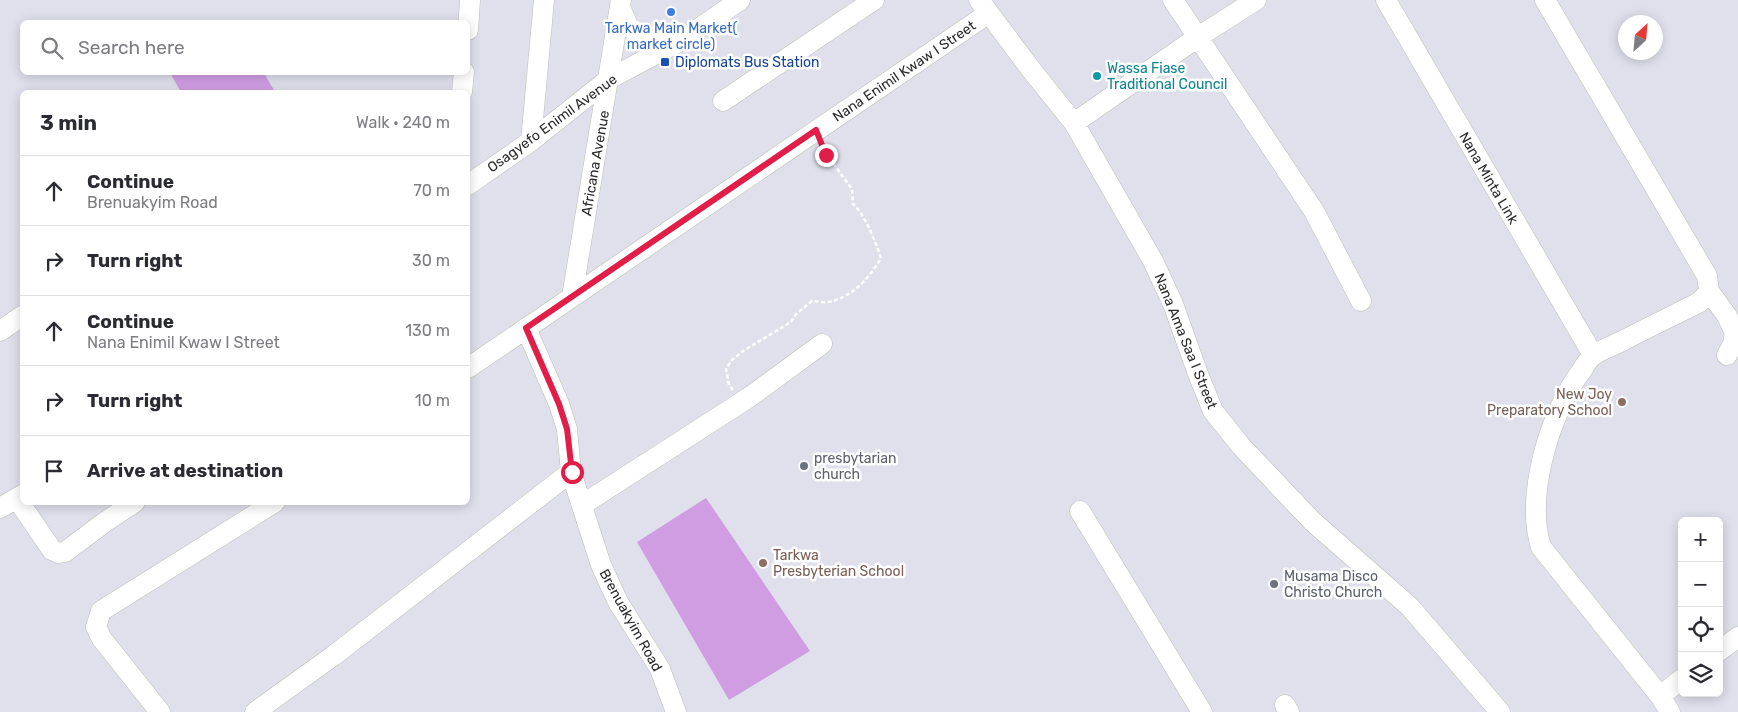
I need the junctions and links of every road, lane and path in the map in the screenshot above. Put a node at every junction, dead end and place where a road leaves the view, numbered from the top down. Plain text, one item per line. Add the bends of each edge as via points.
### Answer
1 (470, 0) edge
2 (544, 0) edge
3 (740, 0) edge
4 (874, 0) edge
5 (1173, 0) edge
6 (1256, 0) edge
7 (1386, 0) edge
8 (1545, 0) edge
9 (621, 4) edge
10 (984, 7) edge
11 (469, 20) edge
12 (1198, 37) junction
13 (684, 39) junction
14 (464, 75) edge
15 (609, 79) junction
16 (462, 90) edge
17 (723, 101) dead end
18 (1074, 123) junction
19 (816, 130) junction
20 (531, 141) junction
21 (470, 184) edge
22 (1709, 291) junction
23 (572, 297) junction
24 (1361, 301) dead end
25 (20, 317) edge
26 (526, 328) junction
27 (0, 331) edge
28 (822, 344) dead end
29 (1593, 355) junction
30 (1727, 355) dead end
31 (470, 367) edge
32 (730, 410) junction
33 (572, 472) junction
34 (13, 501) edge
35 (582, 504) junction
36 (130, 505) edge
37 (270, 505) edge
38 (1080, 511) dead end
39 (1738, 637) edge
40 (1723, 648) edge
41 (1678, 685) edge
42 (1665, 704) edge
43 (160, 712) edge
44 (255, 712) edge
45 (676, 712) edge
46 (1202, 712) edge
47 (1500, 712) edge

1 - 11 street
2 - 20 street
3 - 13 street, Osagyefo Enimil Avenue
4 - 17 street
5 - 12 street
6 - 12 street
7 - 29 street, Nana Minta Link
8 - 22 street via 1707,276
9 - 13 street via 628,26 651,42
9 - 15 street, Africana Avenue
10 - 18 street, Nana Ama Saa I Street
10 - 19 street, Nana Enimil Kwaw I Street
12 - 18 street
12 - 24 street via 1314,211
13 - 15 street, Osagyefo Enimil Avenue
14 - 16 street
15 - 20 street, Osagyefo Enimil Avenue
15 - 23 street, Africana Avenue
18 - 47 street, Nana Ama Saa I Street via 1153,261 1173,304 1213,411 1241,446 1312,521 1410,607
19 - 23 street, Nana Enimil Kwaw I Street
19 - 32 path via 826,155 852,189 853,204 859,208 881,258 858,288 828,302 812,301 791,322 732,360 726,369 729,385 735,393
20 - 21 street, Osagyefo Enimil Avenue
22 - 29 street via 1700,302
22 - 30 street via 1735,333
23 - 26 street, Nana Enimil Kwaw I Street
25 - 27 street
26 - 31 street, Nana Enimil Kwaw I Street
26 - 33 street, Brenuakyim Road via 567,429
28 - 32 street
29 - 42 street via 1572,384 1544,452 1535,518 1537,534 1541,547 1556,567
32 - 35 street
33 - 35 street, Brenuakyim Road
33 - 44 street
34 - 36 street via 52,550 59,553 65,552
35 - 45 street, Brenuakyim Road via 601,565 618,602 660,669
37 - 43 street via 101,611 96,627 102,639
38 - 46 street
39 - 40 street
41 - 42 street

